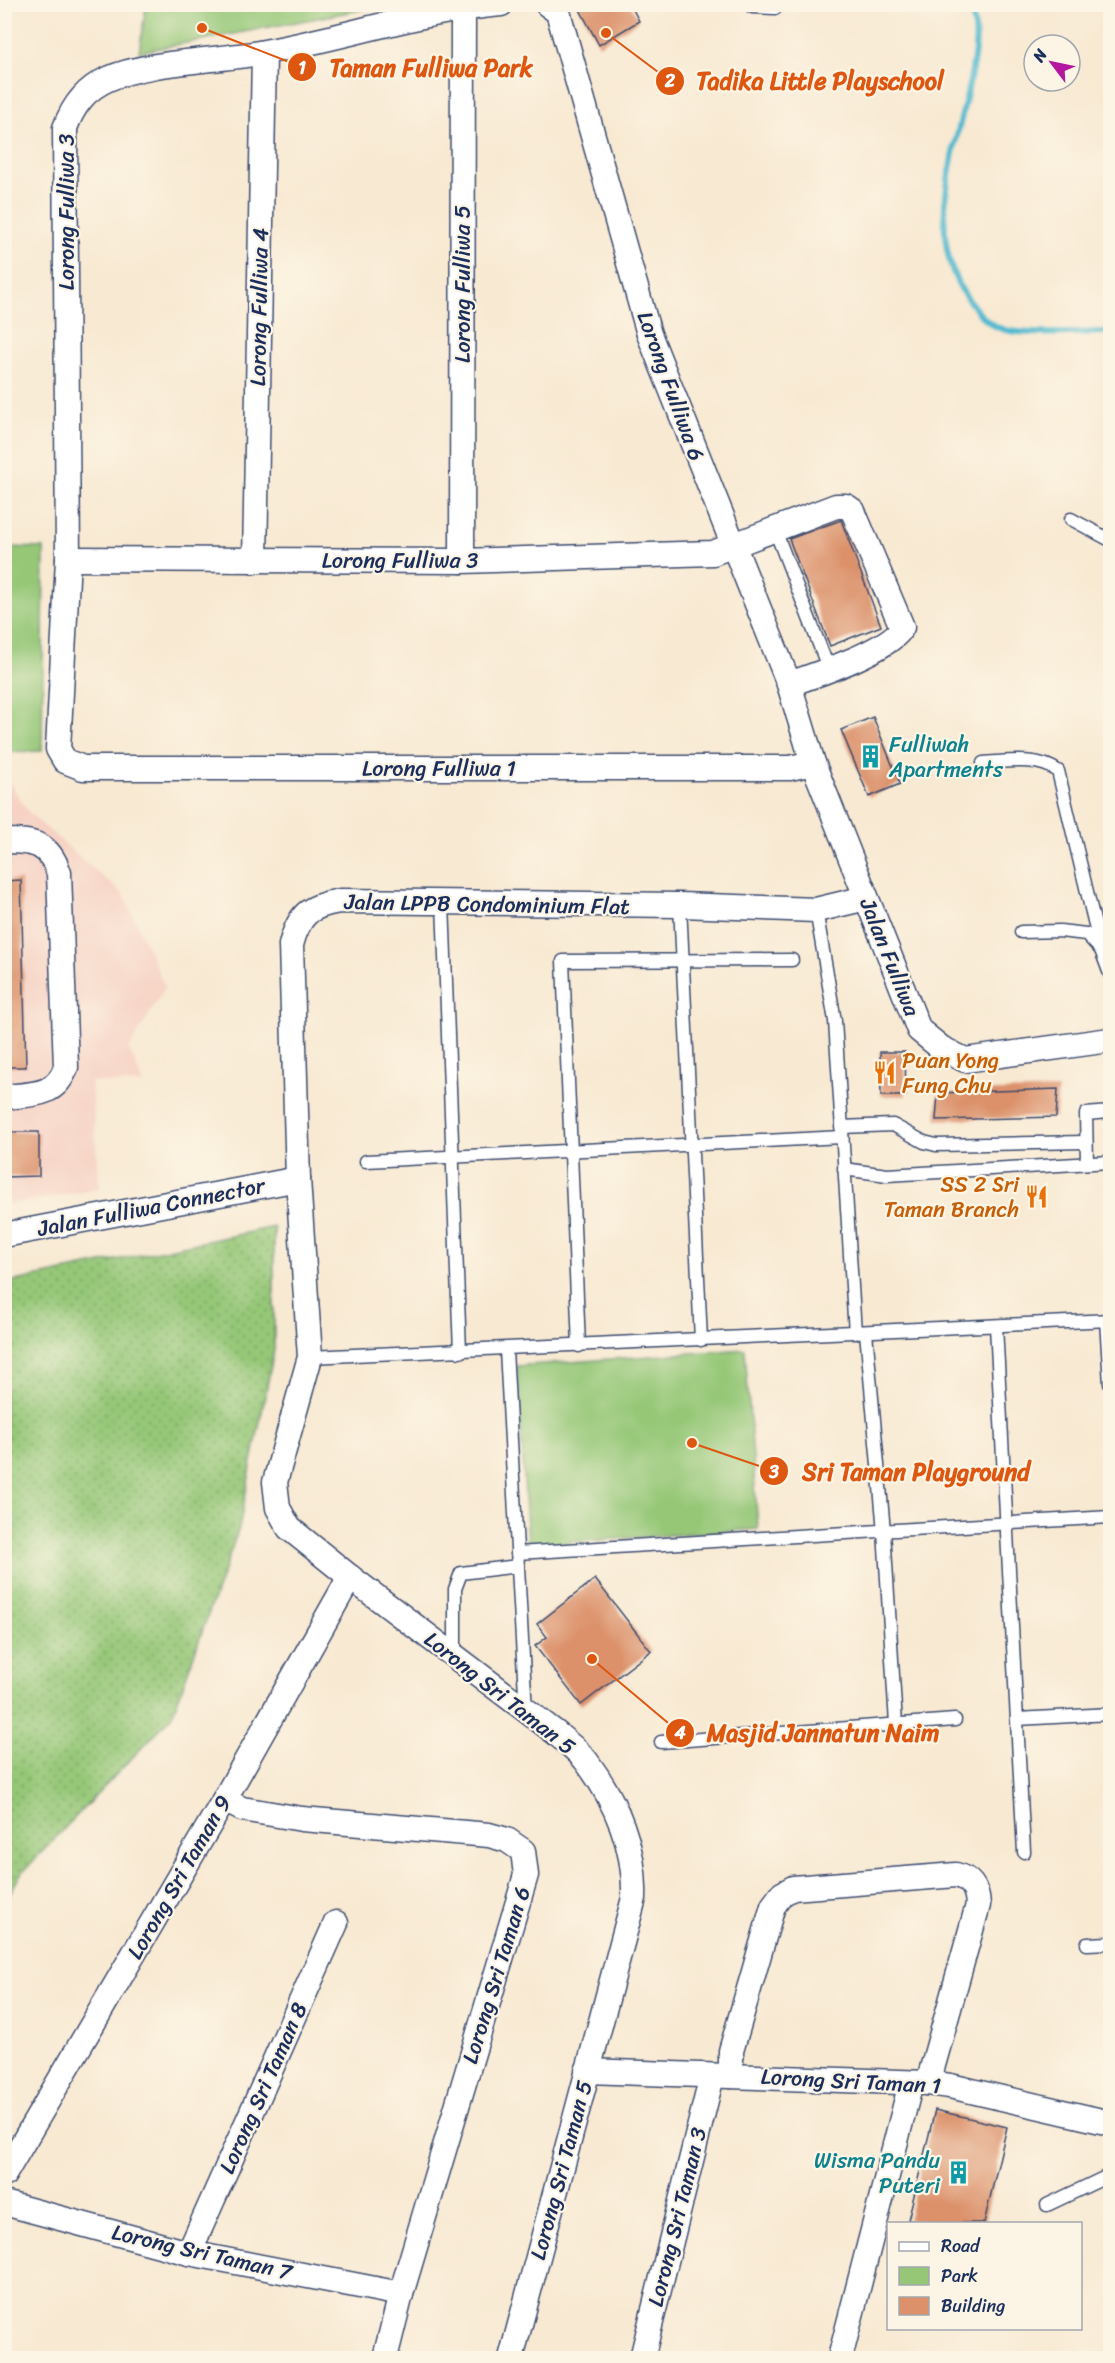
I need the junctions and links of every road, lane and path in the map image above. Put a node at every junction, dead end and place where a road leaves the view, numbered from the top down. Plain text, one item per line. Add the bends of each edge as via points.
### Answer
1 (501, 4) edge
2 (547, 4) edge
3 (779, 4) edge
4 (463, 7) junction
5 (752, 7) dead end
6 (264, 52) junction
7 (1071, 519) dead end
8 (775, 530) junction
9 (1110, 540) edge
10 (732, 546) junction
11 (68, 559) junction
12 (255, 561) junction
13 (462, 561) junction
14 (829, 670) junction
15 (789, 684) junction
16 (65, 761) joint
17 (813, 763) junction
18 (982, 763) dead end
19 (4, 841) edge
20 (866, 898) junction
21 (442, 903) junction
22 (680, 906) junction
23 (816, 910) junction
24 (1021, 932) dead end
25 (1101, 950) junction
26 (682, 960) junction
27 (792, 960) dead end
28 (1110, 974) edge
29 (1110, 1040) edge
30 (4, 1097) edge
31 (1110, 1112) edge
32 (842, 1132) junction
33 (1086, 1142) junction
34 (692, 1145) junction
35 (570, 1151) junction
36 (453, 1157) junction
37 (366, 1161) dead end
38 (1110, 1162) edge
39 (1087, 1163) junction
40 (844, 1169) junction
41 (298, 1179) junction
42 (4, 1235) edge
43 (1108, 1320) edge
44 (996, 1326) junction
45 (860, 1332) junction
46 (701, 1340) junction
47 (579, 1346) junction
48 (506, 1350) junction
49 (460, 1352) junction
50 (310, 1357) junction
51 (1110, 1384) edge
52 (1110, 1517) edge
53 (1006, 1523) junction
54 (884, 1531) junction
55 (517, 1553) junction
56 (518, 1566) junction
57 (350, 1577) junction
58 (455, 1658) junction
59 (526, 1712) junction
60 (1110, 1714) edge
61 (1017, 1719) junction
62 (955, 1720) dead end
63 (896, 1724) junction
64 (661, 1742) dead end
65 (224, 1800) junction
66 (1024, 1852) dead end
67 (336, 1923) dead end
68 (1110, 1943) edge
69 (1087, 1944) dead end
70 (587, 2071) junction
71 (722, 2076) junction
72 (920, 2083) junction
73 (1110, 2122) edge
74 (4, 2175) edge
75 (1110, 2175) edge
76 (4, 2203) edge
77 (1047, 2205) dead end
78 (189, 2253) junction
79 (401, 2294) junction
80 (385, 2358) edge
81 (511, 2358) edge
82 (642, 2358) edge
83 (840, 2358) edge

1 - 4 street
2 - 10 street, Lorong Fulliwa 6 via 558,12 649,333
3 - 5 lane via 776,8
4 - 6 street
4 - 13 street, Lorong Fulliwa 5
6 - 11 street, Lorong Fulliwa 3 via 125,72 89,89 72,109 65,129
6 - 12 street, Lorong Fulliwa 4
7 - 9 lane
8 - 10 street, Lorong Fulliwa 3
8 - 14 lane
8 - 14 street, Lorong Fulliwa 3 via 836,506 853,511 902,627 893,640
10 - 13 street, Lorong Fulliwa 3 via 713,553
10 - 15 street, Lorong Fulliwa 6
11 - 12 street, Lorong Fulliwa 3
11 - 16 street, Lorong Fulliwa 3 via 58,734 58,749
12 - 13 street, Lorong Fulliwa 3
14 - 15 street
15 - 17 street, Lorong Fulliwa 6
16 - 17 street, Lorong Fulliwa 1 via 83,768 790,768
17 - 20 street, Jalan Fulliwa
18 - 25 lane via 1033,761 1058,771
19 - 30 street via 33,842 44,848 54,858 59,873 66,1066 61,1081 37,1094
20 - 23 street, Jalan LPPB Condominium Flat
20 - 29 street, Jalan Fulliwa via 920,1030 941,1048 965,1059
21 - 22 street, Jalan LPPB Condominium Flat
21 - 36 lane
21 - 41 street, Jalan LPPB Condominium Flat via 340,901 322,904 297,922 291,945
22 - 23 street, Jalan LPPB Condominium Flat
22 - 26 lane
23 - 32 lane via 834,1021
24 - 25 lane via 1086,934
25 - 28 lane
26 - 27 lane
26 - 34 lane
26 - 35 lane via 563,961
31 - 33 lane via 1086,1114
32 - 33 lane via 893,1125 936,1145
32 - 34 lane
32 - 40 lane
33 - 39 lane
34 - 35 lane
34 - 46 lane
35 - 36 lane
35 - 47 lane
36 - 37 lane
36 - 49 lane
38 - 39 lane
39 - 40 lane via 887,1175
40 - 45 lane
41 - 42 street, Jalan Fulliwa Connector
41 - 50 street, Jalan LPPB Condominium Flat
43 - 44 lane
43 - 51 lane
44 - 45 lane
44 - 53 lane
45 - 46 lane
45 - 54 lane
46 - 47 lane
47 - 48 lane
48 - 49 lane
48 - 55 lane
49 - 50 lane
50 - 57 street, Lorong Sri Taman 5 via 275,1482 275,1496 289,1528
52 - 53 lane
53 - 54 lane
53 - 61 lane
54 - 55 lane
54 - 63 lane
55 - 56 lane
56 - 58 lane via 461,1573 455,1589
56 - 59 lane
57 - 58 street, Lorong Sri Taman 5
57 - 65 street, Lorong Sri Taman 9
58 - 59 street, Lorong Sri Taman 5
59 - 70 street, Lorong Sri Taman 5 via 586,1760 607,1792 633,1859 634,1898
60 - 61 lane
61 - 66 lane
62 - 63 lane
63 - 64 lane
65 - 74 street, Lorong Sri Taman 9
65 - 79 street, Lorong Sri Taman 6 via 242,1809 302,1819 489,1834 523,1851 526,1875
67 - 78 street, Lorong Sri Taman 8
68 - 69 lane
70 - 71 street, Lorong Sri Taman 1
70 - 81 street, Lorong Sri Taman 5
71 - 72 street, Lorong Sri Taman 1
71 - 72 street, Lorong Sri Taman 3 via 773,1906 782,1894 793,1888 956,1875 966,1877 973,1885 978,1905
71 - 82 street, Lorong Sri Taman 3
72 - 73 street, Lorong Sri Taman 1 via 950,2086
72 - 83 street, Lorong Sri Taman 3
75 - 77 lane
76 - 78 street, Lorong Sri Taman 7
78 - 79 street, Lorong Sri Taman 7
79 - 80 street, Lorong Sri Taman 6

